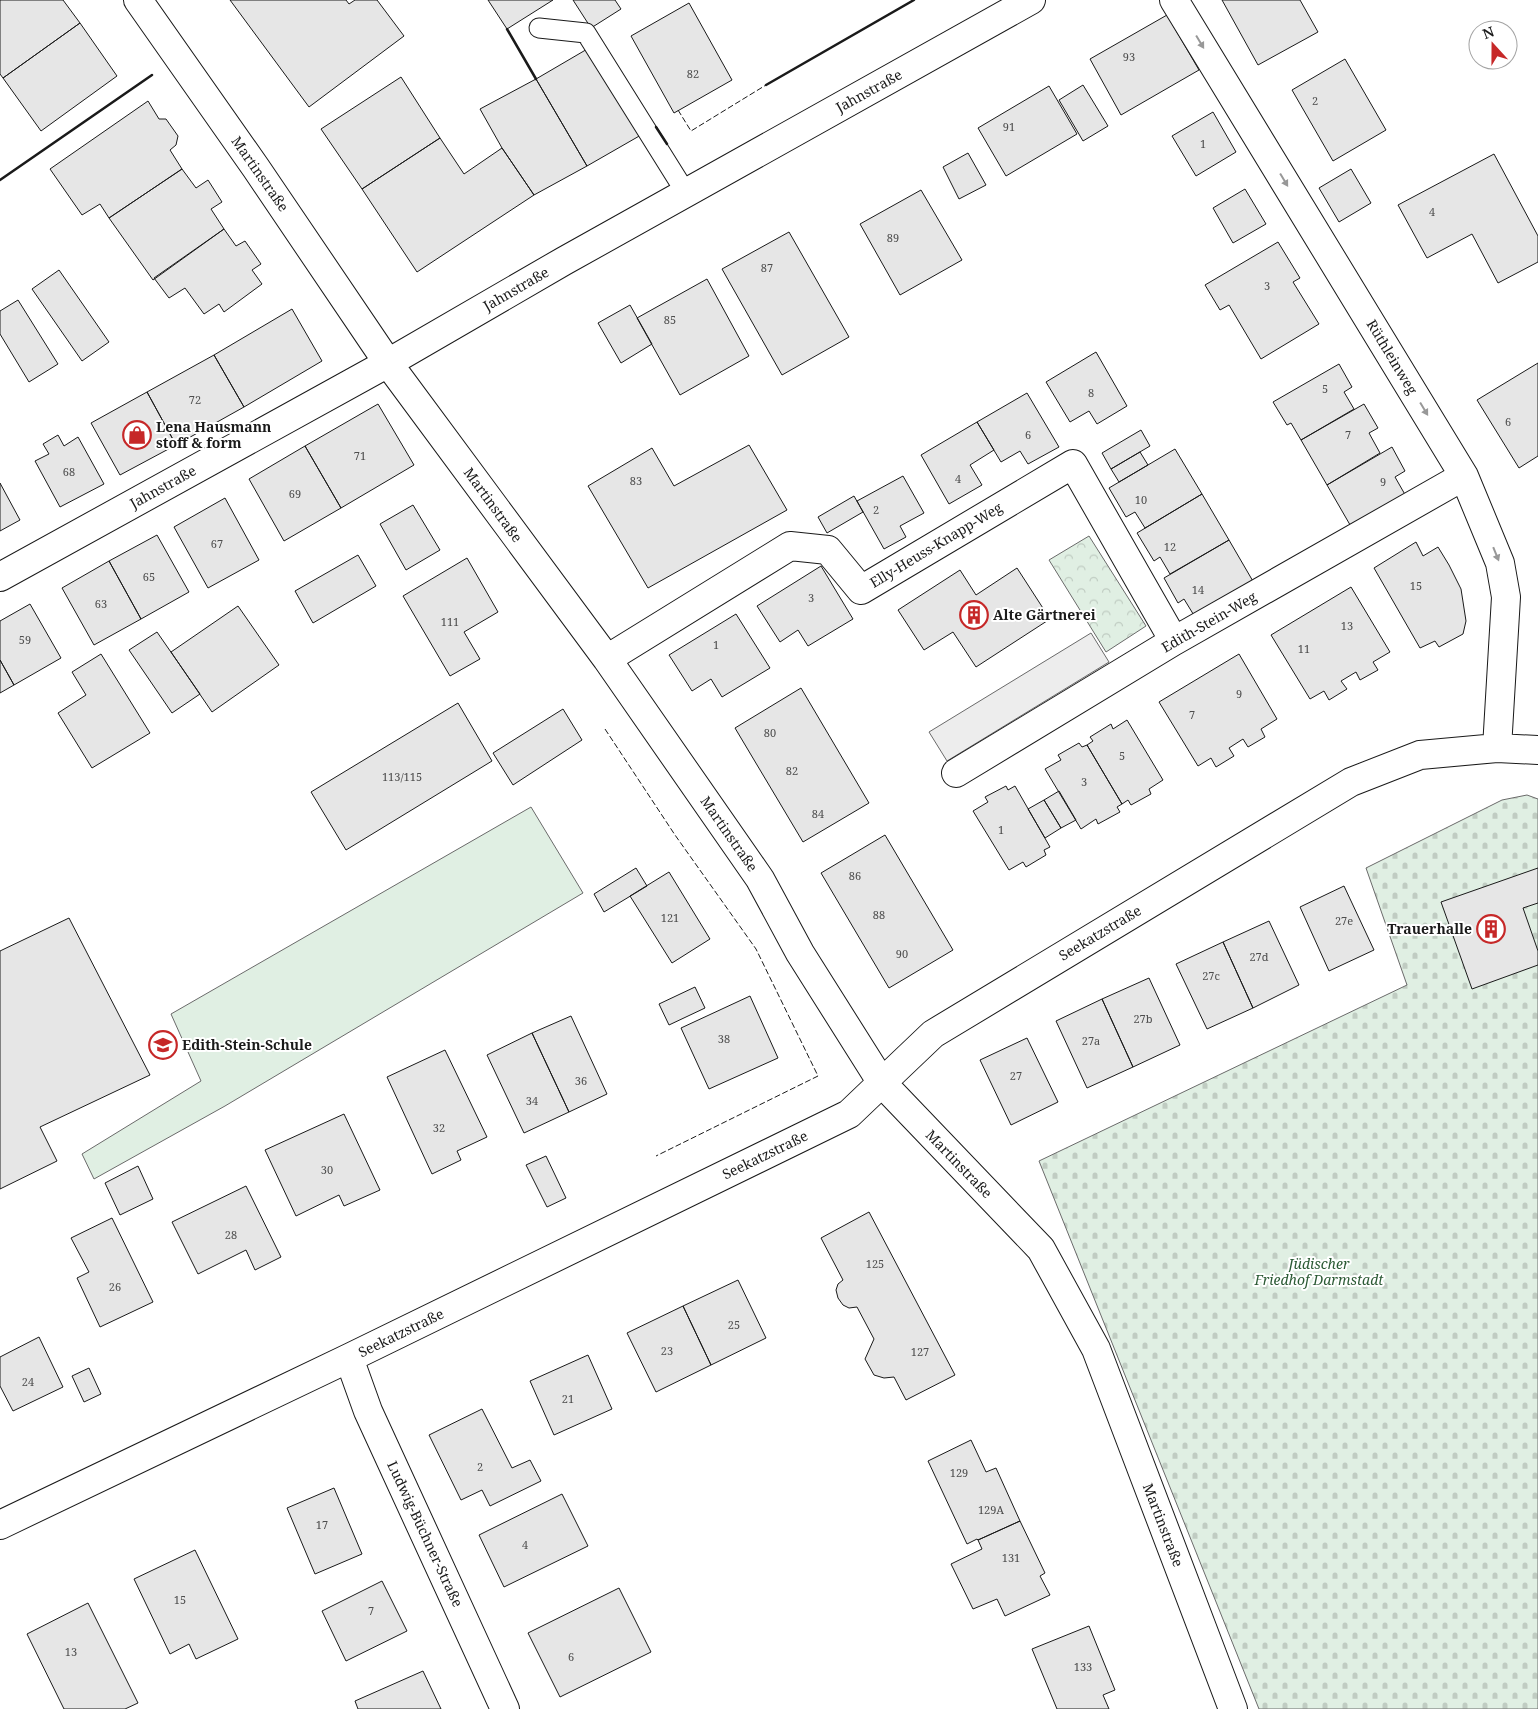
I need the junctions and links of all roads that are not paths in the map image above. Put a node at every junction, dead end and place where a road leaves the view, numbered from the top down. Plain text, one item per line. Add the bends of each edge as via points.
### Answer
1 (138, 0) edge
2 (1031, 0) edge
3 (1174, 0) edge
4 (539, 28) dead end
5 (686, 193) junction
6 (388, 363) junction
7 (1464, 476) junction
8 (0, 577) edge
9 (1174, 641) junction
10 (607, 659) junction
11 (1497, 748) junction
12 (1538, 750) edge
13 (956, 773) dead end
14 (882, 1083) junction
15 (349, 1358) junction
16 (2, 1520) edge
17 (505, 1709) edge
18 (1233, 1709) edge

1 - 6 street, Martinstraße
2 - 5 street, Jahnstraße
3 -> 7 street, Rüthleinweg
4 - 5 lane via 586,33
5 - 6 street, Jahnstraße
6 - 8 street, Jahnstraße
6 - 10 street, Martinstraße
7 - 9 street, Edith-Stein-Weg
7 -> 11 street, Rüthleinweg via 1500,563 1506,598
9 - 10 street, Elly-Heuss-Knapp-Weg via 1073,464 860,590 828,550 790,546
9 - 13 street, Edith-Stein-Weg
10 - 14 street, Martinstraße via 760,880 800,953
11 - 12 street, Seekatzstraße
11 - 14 street, Seekatzstraße via 1420,755 1351,782 934,1034
14 - 15 street, Seekatzstraße via 849,1114
14 - 18 street, Martinstraße via 1041,1249 1096,1349
15 - 16 street, Seekatzstraße
15 - 17 street, Ludwig-Büchner-Straße via 368,1411

